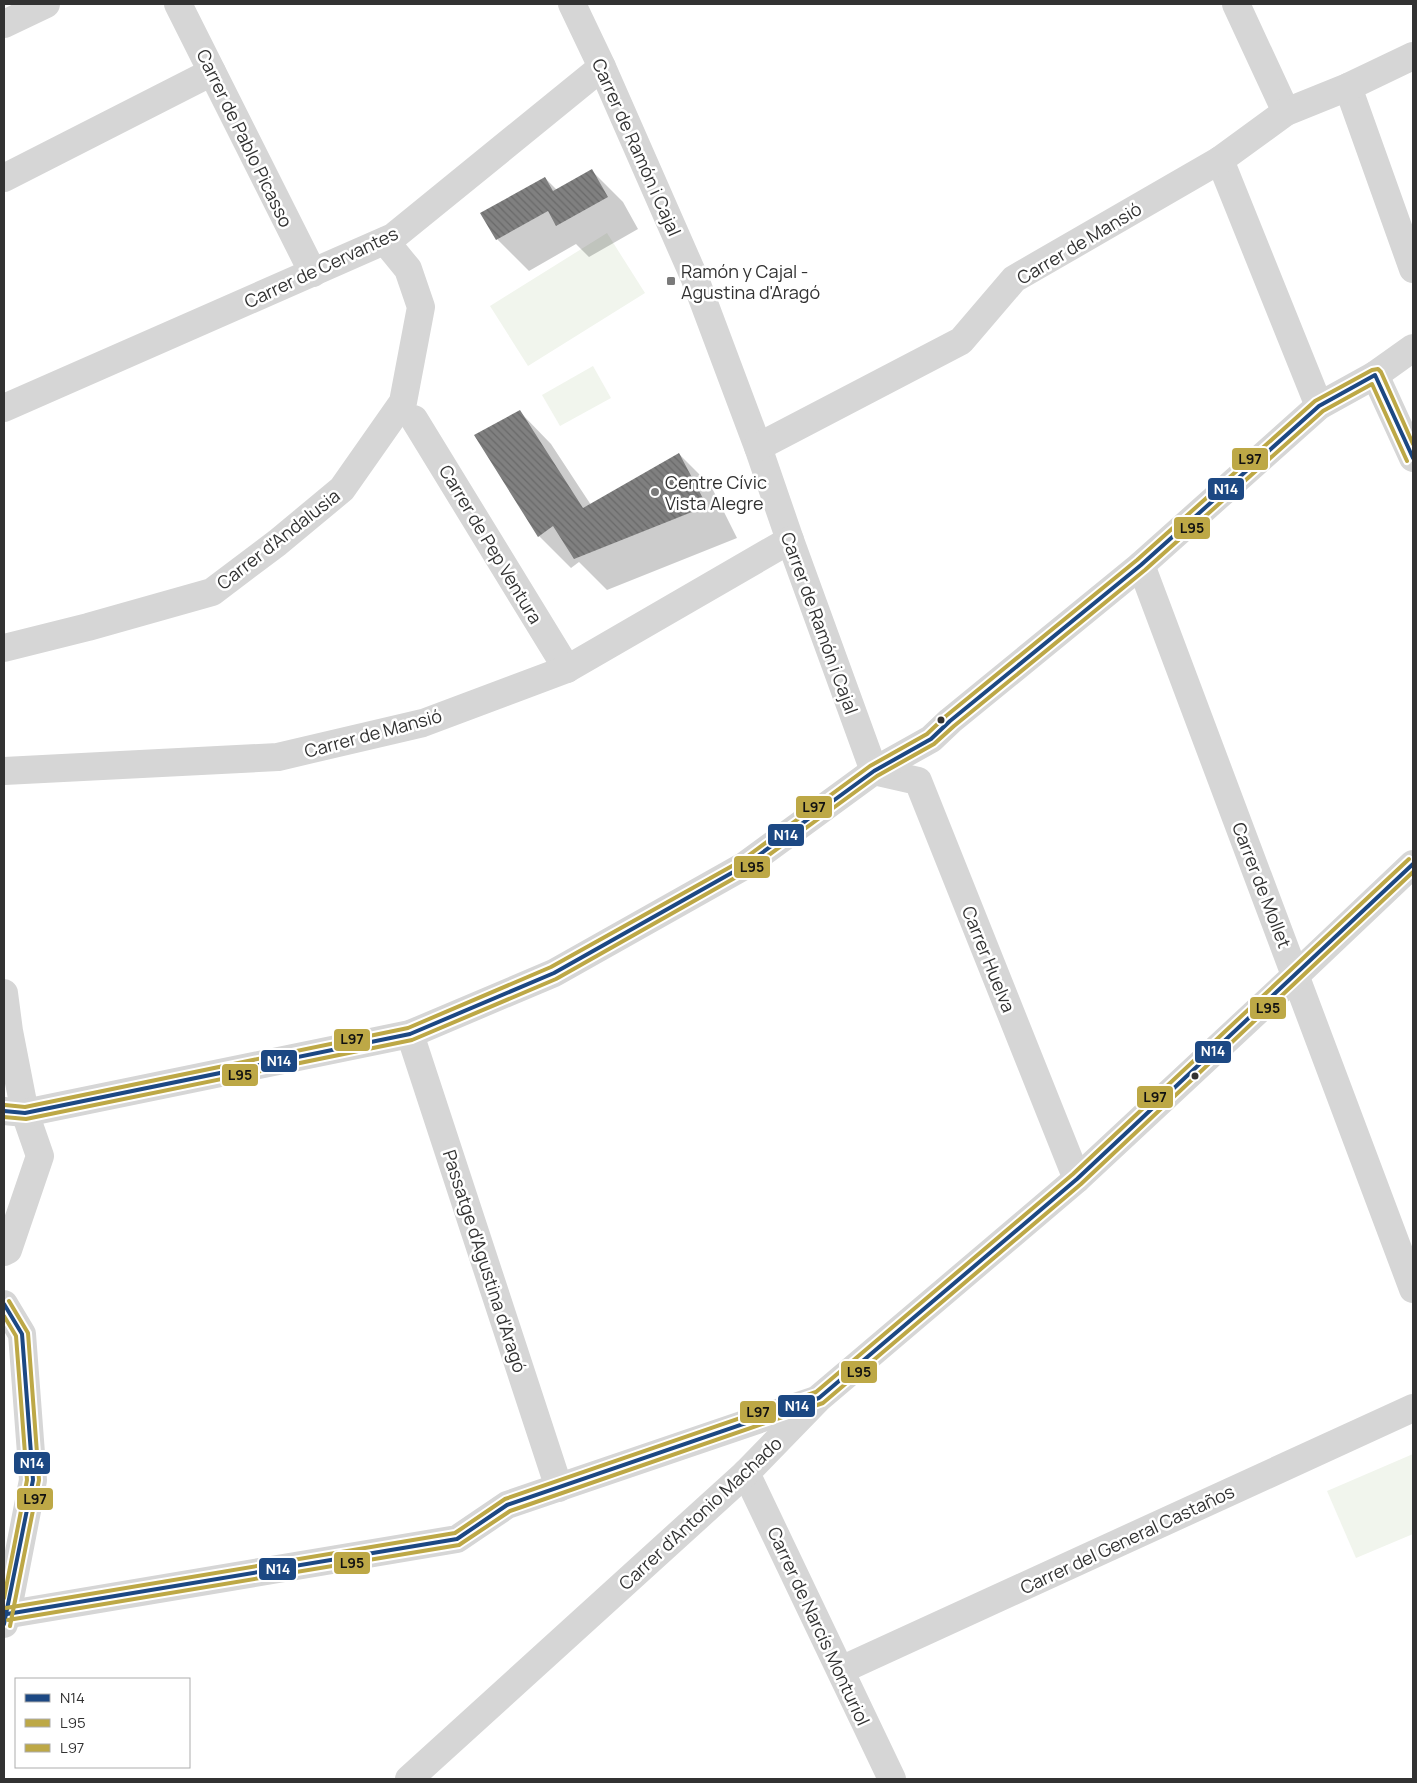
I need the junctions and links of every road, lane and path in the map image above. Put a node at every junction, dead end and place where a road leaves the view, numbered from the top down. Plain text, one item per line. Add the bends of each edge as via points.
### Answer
1 (46, 4) edge
2 (178, 4) edge
3 (572, 4) edge
4 (1236, 4) edge
5 (4, 24) edge
6 (1413, 56) edge
7 (602, 67) junction
8 (212, 72) junction
9 (1348, 87) junction
10 (1286, 112) junction
11 (1220, 160) junction
12 (4, 178) edge
13 (385, 241) junction
14 (1413, 269) edge
15 (312, 273) junction
16 (1413, 348) edge
17 (1376, 375) junction
18 (1319, 406) junction
19 (4, 408) edge
20 (414, 419) dead end
21 (758, 447) junction
22 (1413, 458) edge
23 (790, 540) junction
24 (1141, 565) junction
25 (4, 648) edge
26 (567, 669) junction
27 (4, 771) edge
28 (874, 771) junction
29 (1413, 864) edge
30 (1296, 976) junction
31 (4, 993) edge
32 (410, 1034) junction
33 (14, 1112) edge
34 (1077, 1179) junction
35 (4, 1252) edge
36 (1413, 1289) edge
37 (4, 1304) edge
38 (819, 1398) junction
39 (1413, 1408) edge
40 (746, 1473) junction
41 (559, 1488) junction
42 (5, 1618) edge
43 (841, 1670) junction
44 (409, 1779) edge
45 (892, 1779) edge

1 - 5 street
2 - 8 street, Carrer de Pablo Picasso
3 - 7 street, Carrer de Ramón i Cajal
4 - 10 street
6 - 9 street, Carrer de Mansió
7 - 13 street, Carrer de Cervantes
7 - 21 street, Carrer de Ramón i Cajal via 695,280
8 - 12 street
8 - 15 street, Carrer de Pablo Picasso
9 - 10 street, Carrer de Mansió
9 - 14 street
10 - 11 street, Carrer de Mansió
11 - 18 street
11 - 21 street, Carrer de Mansió via 1014,279 962,341
13 - 15 street, Carrer de Cervantes
13 - 25 street, Carrer d'Andalusia via 408,269 422,307 403,402 342,489 212,592
15 - 19 street, Carrer de Cervantes
16 - 17 street
17 - 18 street
17 - 22 street
18 - 24 street
20 - 26 street, Carrer de Pep Ventura
21 - 23 street, Carrer de Ramón i Cajal
23 - 26 street, Carrer de Mansió
23 - 28 street, Carrer de Ramón i Cajal
24 - 28 street via 930,739
24 - 30 street, Carrer de Mollet
26 - 27 street, Carrer de Mansió via 423,723 278,757
28 - 32 street via 744,866 554,974
28 - 34 street, Carrer Huelva via 918,781
29 - 30 street, Carrer d'Antonio Machado
30 - 34 street, Carrer d'Antonio Machado
30 - 36 street, Carrer de Mollet
31 - 33 street
32 - 33 street
32 - 41 street, Passatge d'Agustina d'Aragó
33 - 35 street via 40,1156 8,1250
34 - 38 street, Carrer d'Antonio Machado
37 - 42 street via 22,1334 33,1480
38 - 40 street, Carrer d'Antonio Machado
38 - 41 street
39 - 43 street, Carrer del General Castaños
40 - 43 street, Carrer de Narcís Monturiol
40 - 44 street, Carrer d'Antonio Machado
41 - 42 street via 507,1505 457,1539
43 - 45 street, Carrer de Narcís Monturiol

